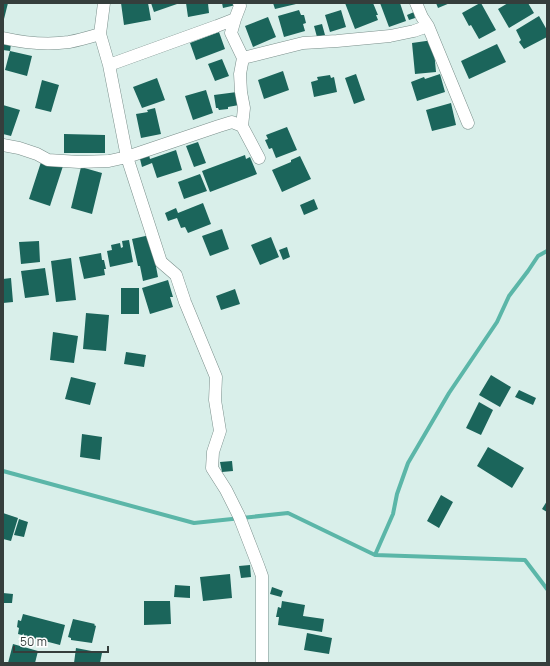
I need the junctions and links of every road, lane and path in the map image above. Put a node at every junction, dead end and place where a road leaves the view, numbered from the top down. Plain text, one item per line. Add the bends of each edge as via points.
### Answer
1 (104, 3) edge
2 (239, 3) edge
3 (416, 3) edge
4 (235, 19) junction
5 (428, 26) junction
6 (100, 34) junction
7 (3, 38) edge
8 (243, 58) junction
9 (109, 65) junction
10 (468, 123) dead end
11 (242, 126) junction
12 (3, 145) edge
13 (127, 157) junction
14 (259, 158) dead end
15 (262, 663) edge

1 - 6 street
2 - 4 street
3 - 5 street
4 - 8 street via 231,33
4 - 9 street
5 - 8 street via 390,36 303,43
5 - 10 street
6 - 7 street via 69,42 47,44
6 - 9 street
8 - 11 street via 240,74 244,108
9 - 13 street
11 - 13 street via 232,122
11 - 14 street
12 - 13 street via 54,161 109,161
13 - 15 street via 160,262 176,275 216,377 215,400 220,431 213,452 212,468 239,516 262,576

